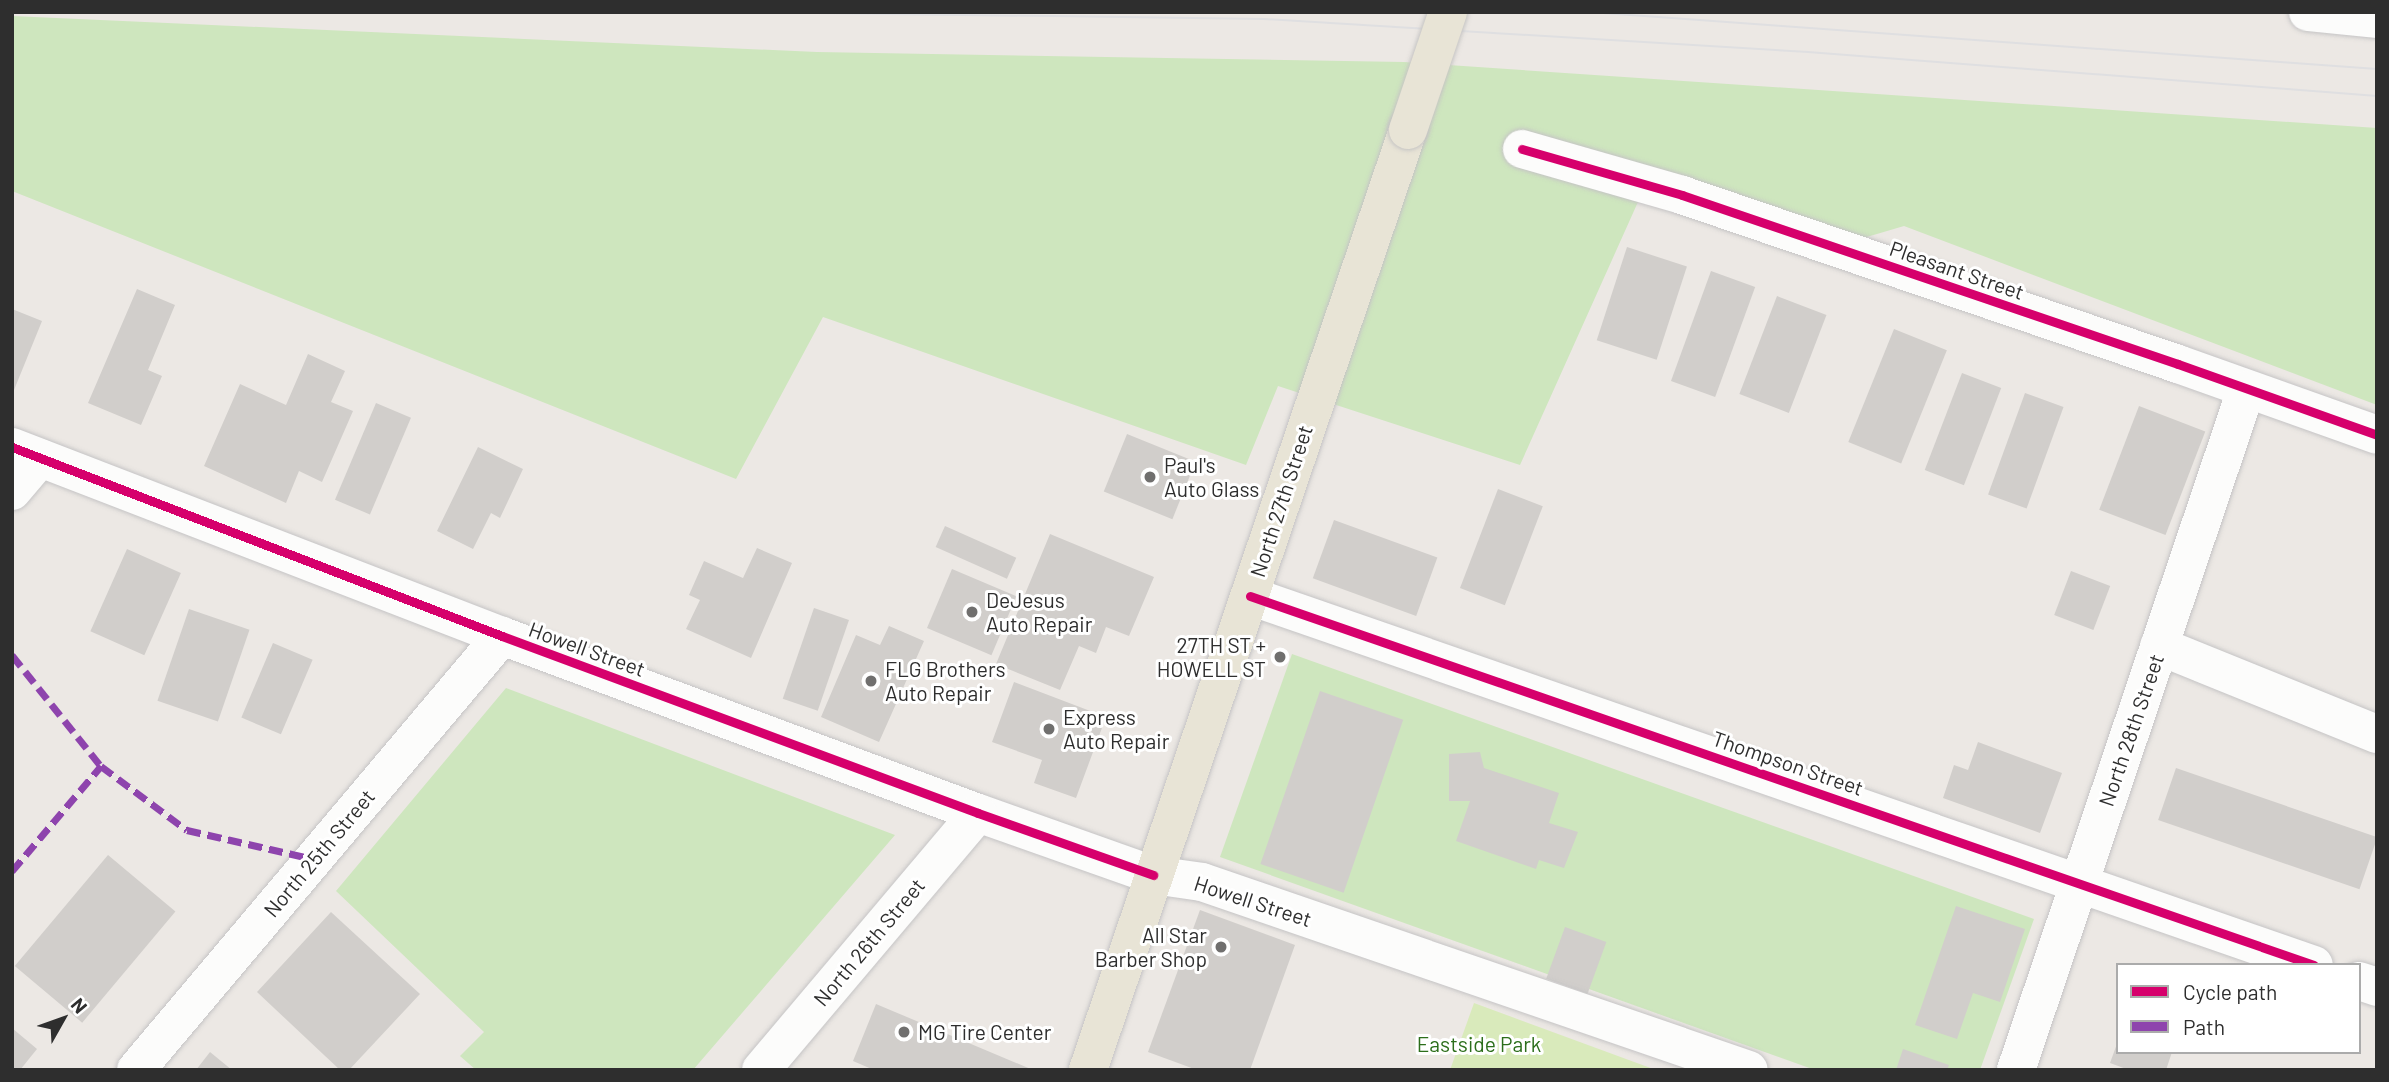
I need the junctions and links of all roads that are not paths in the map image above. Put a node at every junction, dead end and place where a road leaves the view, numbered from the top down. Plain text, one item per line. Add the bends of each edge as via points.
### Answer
1 (1448, 12) edge
2 (2308, 12) edge
3 (2377, 19) edge
4 (1522, 149) dead end
5 (2246, 390) junction
6 (2377, 435) edge
7 (26, 452) edge
8 (12, 491) edge
9 (1250, 596) junction
10 (502, 636) junction
11 (2159, 646) junction
12 (2377, 733) edge
13 (978, 813) junction
14 (1153, 874) junction
15 (2080, 882) junction
16 (2308, 963) edge
17 (136, 1070) edge
18 (761, 1070) edge
19 (1088, 1070) edge
20 (1749, 1070) edge
21 (2016, 1070) edge

1 - 9 main road, North 27th Street, bridge
2 - 3 street
4 - 5 street, Pleasant Street via 1682,195
5 - 6 street, Pleasant Street
5 - 11 street, North 28th Street
7 - 8 street
7 - 10 street, Howell Street
9 - 14 main road, North 27th Street
9 - 15 street, Thompson Street
10 - 13 street, Howell Street
10 - 17 street, North 25th Street
11 - 12 street
11 - 15 street, North 28th Street
13 - 14 street, Howell Street
13 - 18 street, North 26th Street
14 - 19 main road, North 27th Street
14 - 20 street, Howell Street via 1202,882
15 - 16 street, Thompson Street
15 - 21 street, North 28th Street

